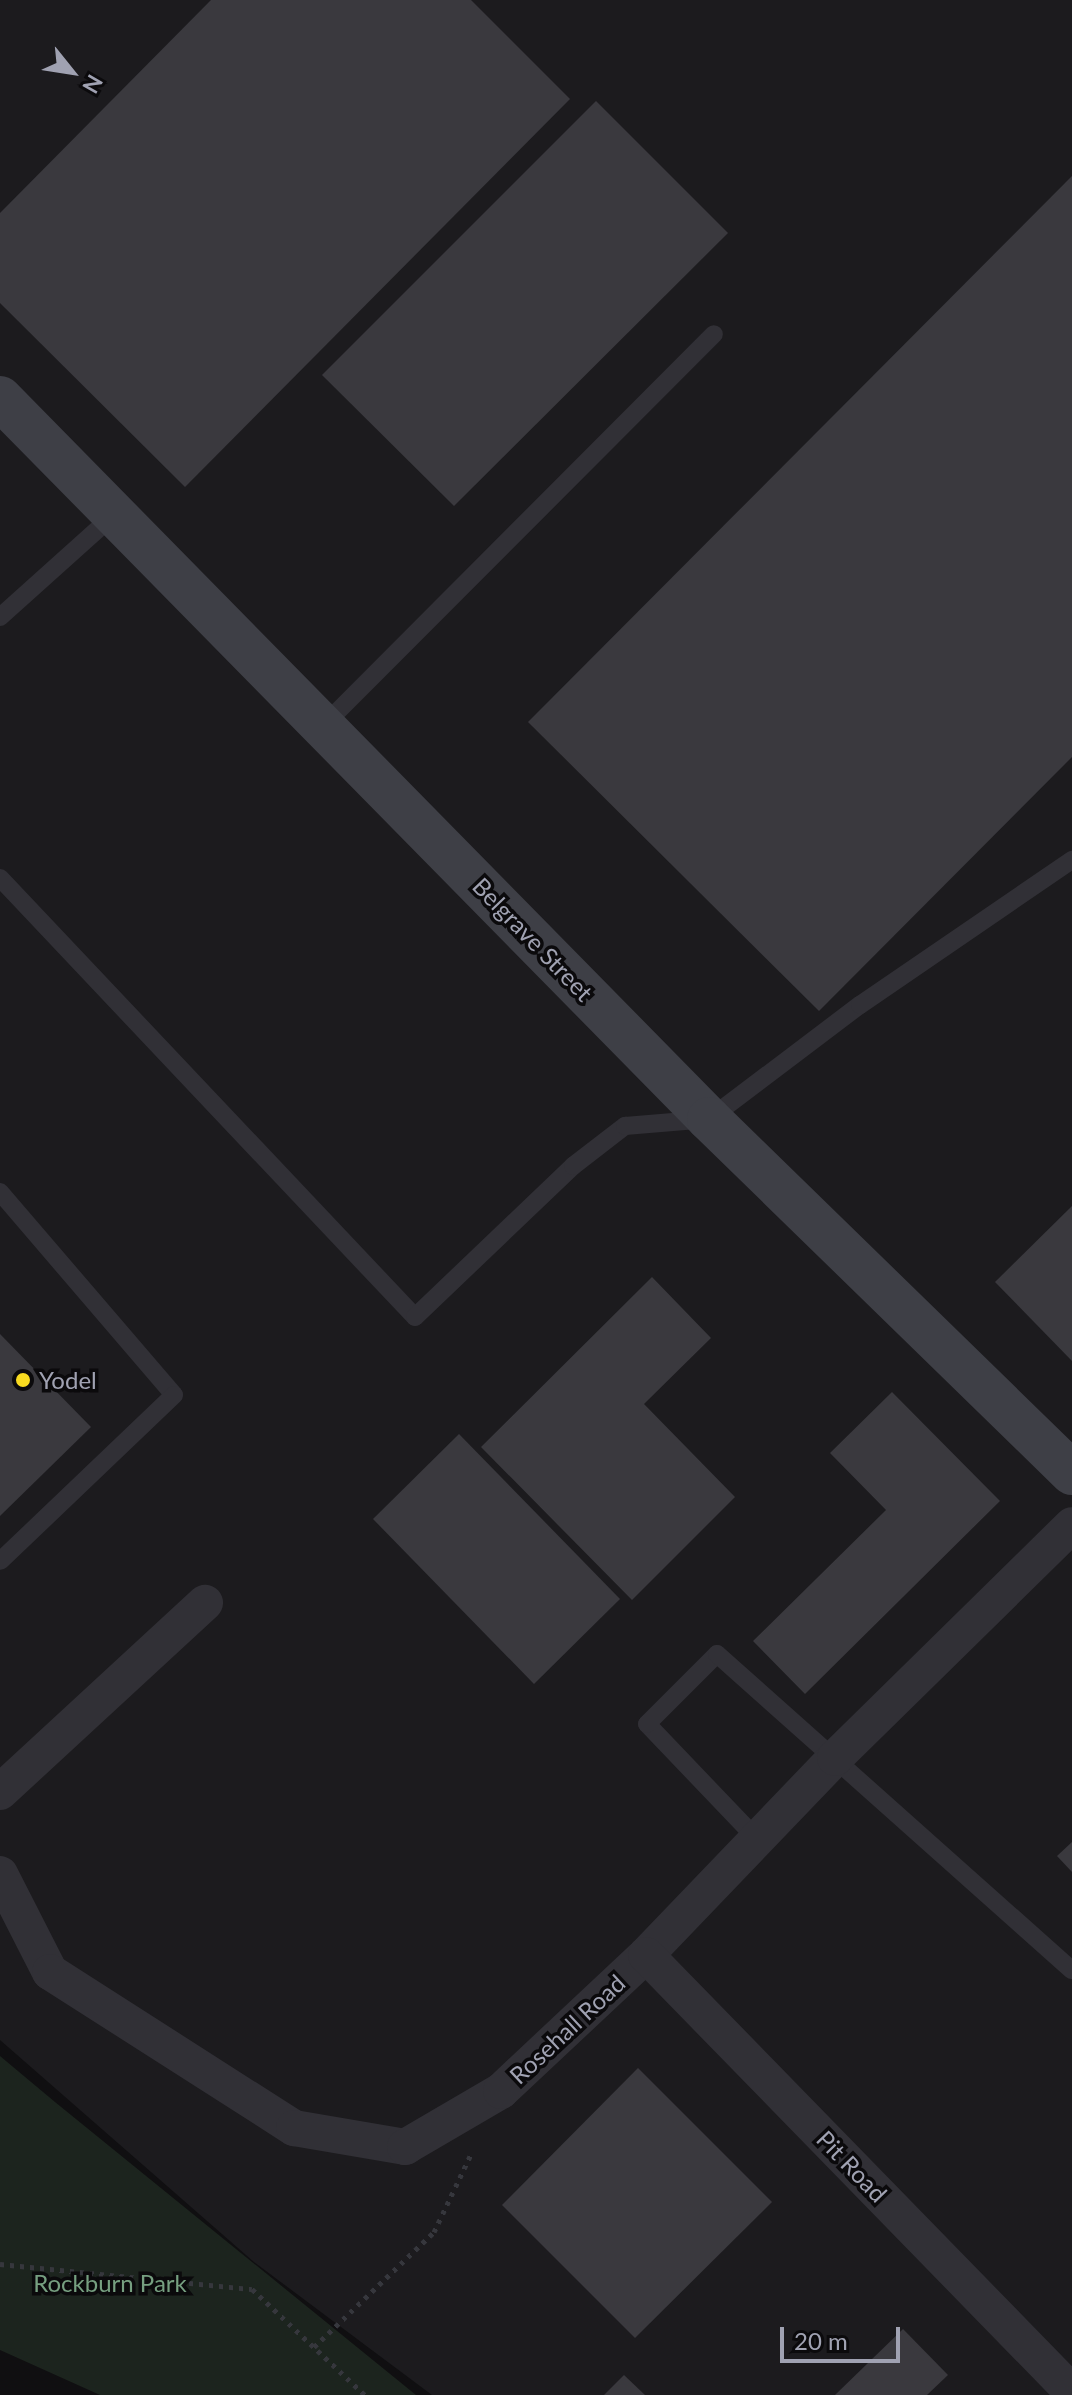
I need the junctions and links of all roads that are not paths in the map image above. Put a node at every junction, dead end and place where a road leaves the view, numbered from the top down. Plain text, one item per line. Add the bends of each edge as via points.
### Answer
1 (714, 334) dead end
2 (0, 398) edge
3 (116, 513) junction
4 (0, 617) edge
5 (324, 725) junction
6 (1072, 860) edge
7 (0, 878) edge
8 (709, 1119) junction
9 (0, 1192) edge
10 (1072, 1473) edge
11 (1072, 1525) edge
12 (0, 1561) edge
13 (205, 1603) dead end
14 (835, 1758) junction
15 (0, 1792) edge
16 (757, 1839) junction
17 (0, 1874) edge
18 (646, 1955) junction
19 (1072, 1970) edge
20 (1061, 2383) edge

1 - 5 lane
2 - 3 street, Belgrave Street
3 - 4 lane
3 - 5 street, Belgrave Street
5 - 8 street, Belgrave Street
6 - 8 lane via 860,1005
7 - 8 lane via 415,1317 573,1166 625,1126
8 - 10 street, Belgrave Street
9 - 12 lane via 174,1395
11 - 14 street, Rosehall Road
13 - 15 street
14 - 16 street, Rosehall Road
14 - 16 lane via 717,1654 647,1724
14 - 19 lane
16 - 18 street, Rosehall Road
17 - 18 street, Rosehall Road via 50,1972 294,2128 405,2147 501,2091
18 - 20 street, Pit Road

